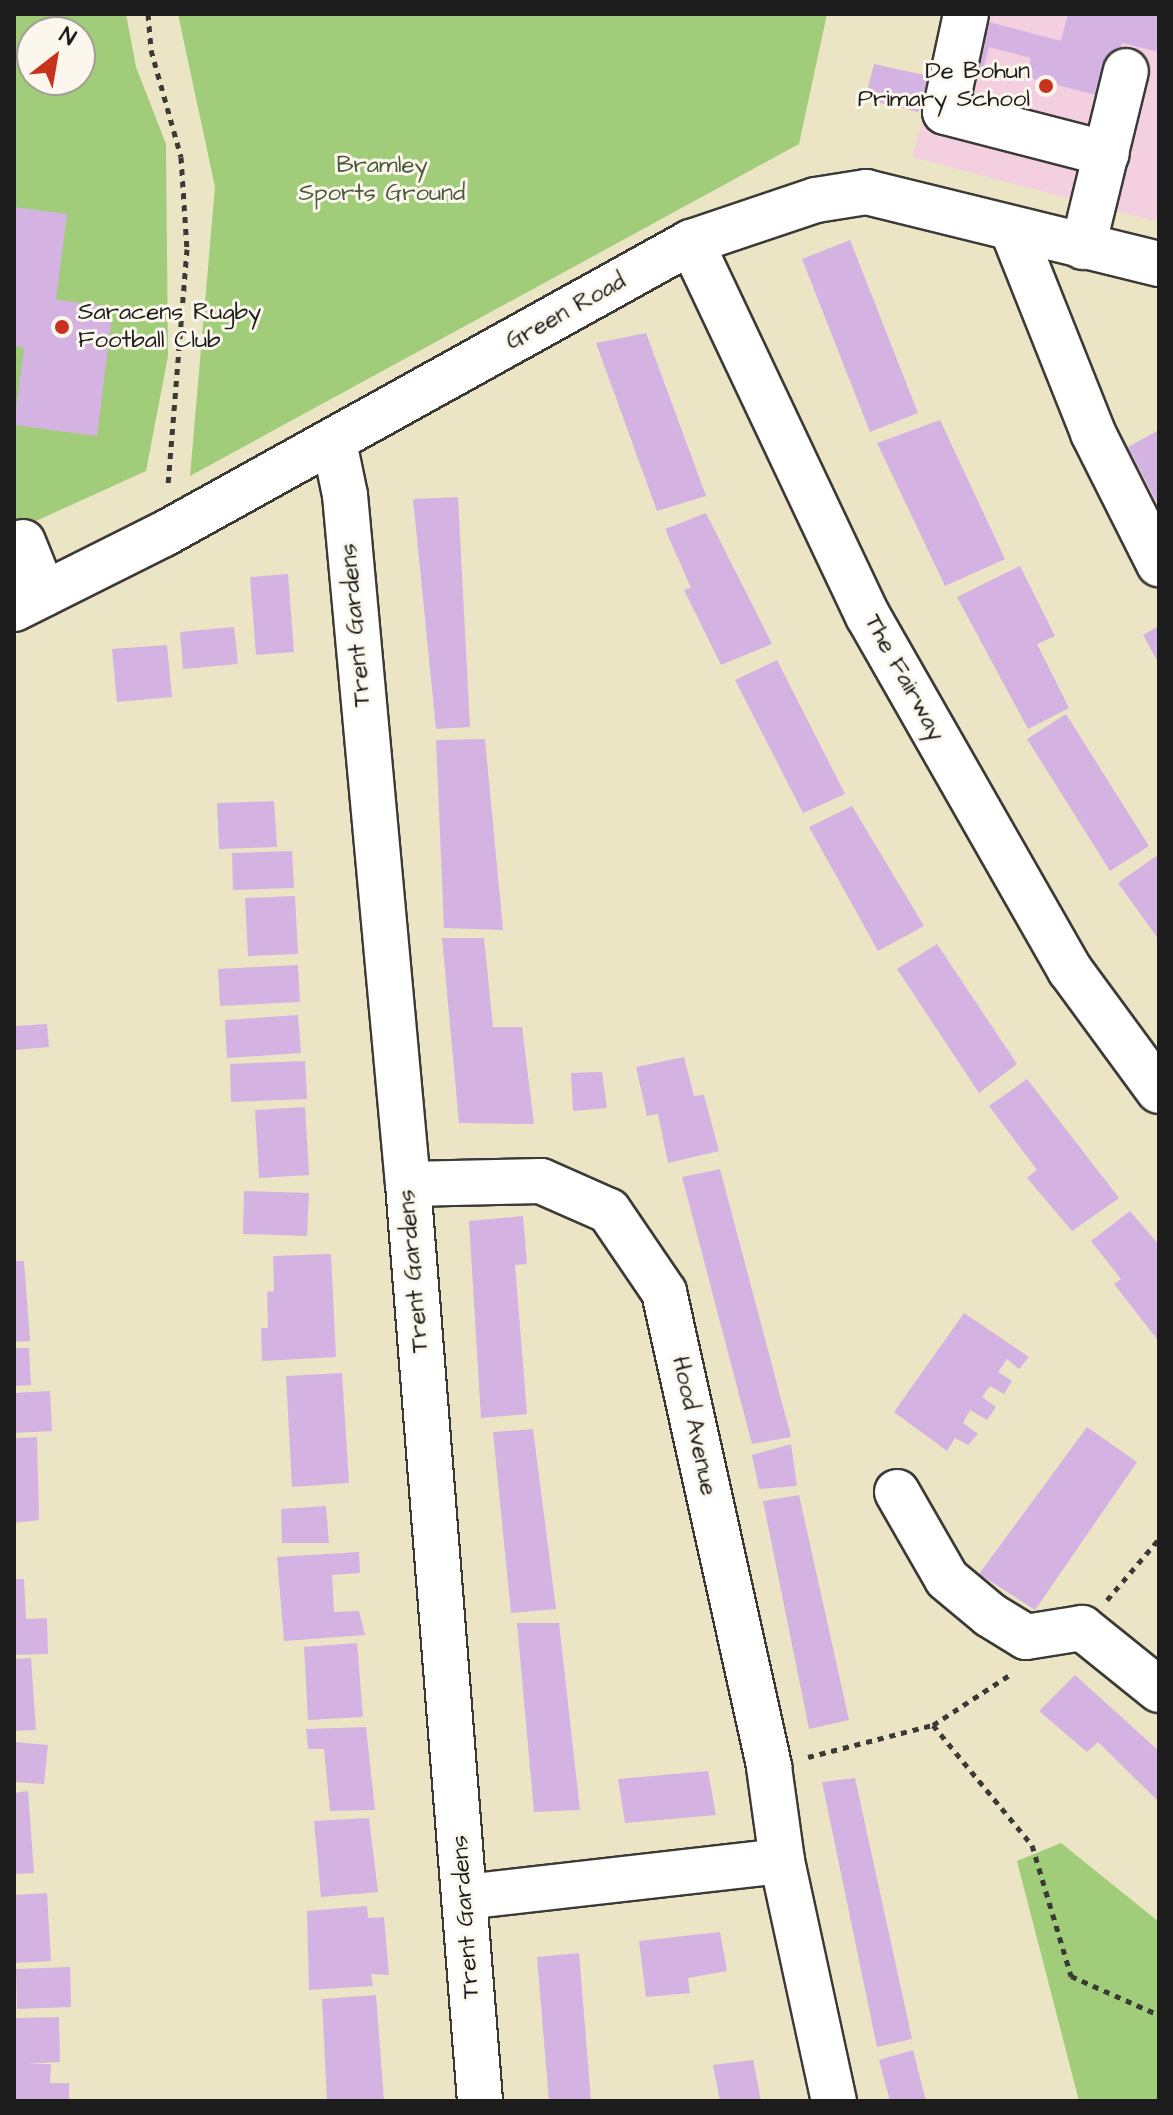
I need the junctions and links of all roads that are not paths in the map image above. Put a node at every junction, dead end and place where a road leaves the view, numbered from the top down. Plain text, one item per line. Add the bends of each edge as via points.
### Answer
1 (966, 14) edge
2 (1126, 71) dead end
3 (1107, 154) junction
4 (1012, 229) junction
5 (691, 242) junction
6 (1083, 247) junction
7 (1159, 264) edge
8 (334, 442) junction
9 (23, 542) dead end
10 (1159, 564) edge
11 (29, 601) edge
12 (1159, 1091) edge
13 (408, 1184) junction
14 (897, 1492) dead end
15 (1159, 1690) edge
16 (782, 1861) junction
17 (465, 1897) junction
18 (480, 2101) edge
19 (834, 2101) edge

1 - 3 street via 945,112
2 - 3 street
3 - 6 street
4 - 5 street, Green Road via 866,192 816,200
4 - 6 street, Green Road
4 - 10 street via 1093,433
5 - 8 street, Green Road
5 - 12 street, The Fairway via 868,616 1070,970
6 - 7 street, Green Road
8 - 11 street, Green Road
8 - 13 street, Trent Gardens via 345,495
9 - 11 street
13 - 16 street, Hood Avenue via 541,1181 609,1211 640,1249 664,1292 769,1767
13 - 17 street, Trent Gardens
14 - 15 street via 947,1579 990,1615 1026,1637 1082,1628
16 - 17 street
16 - 19 street, Hood Avenue
17 - 18 street, Trent Gardens

